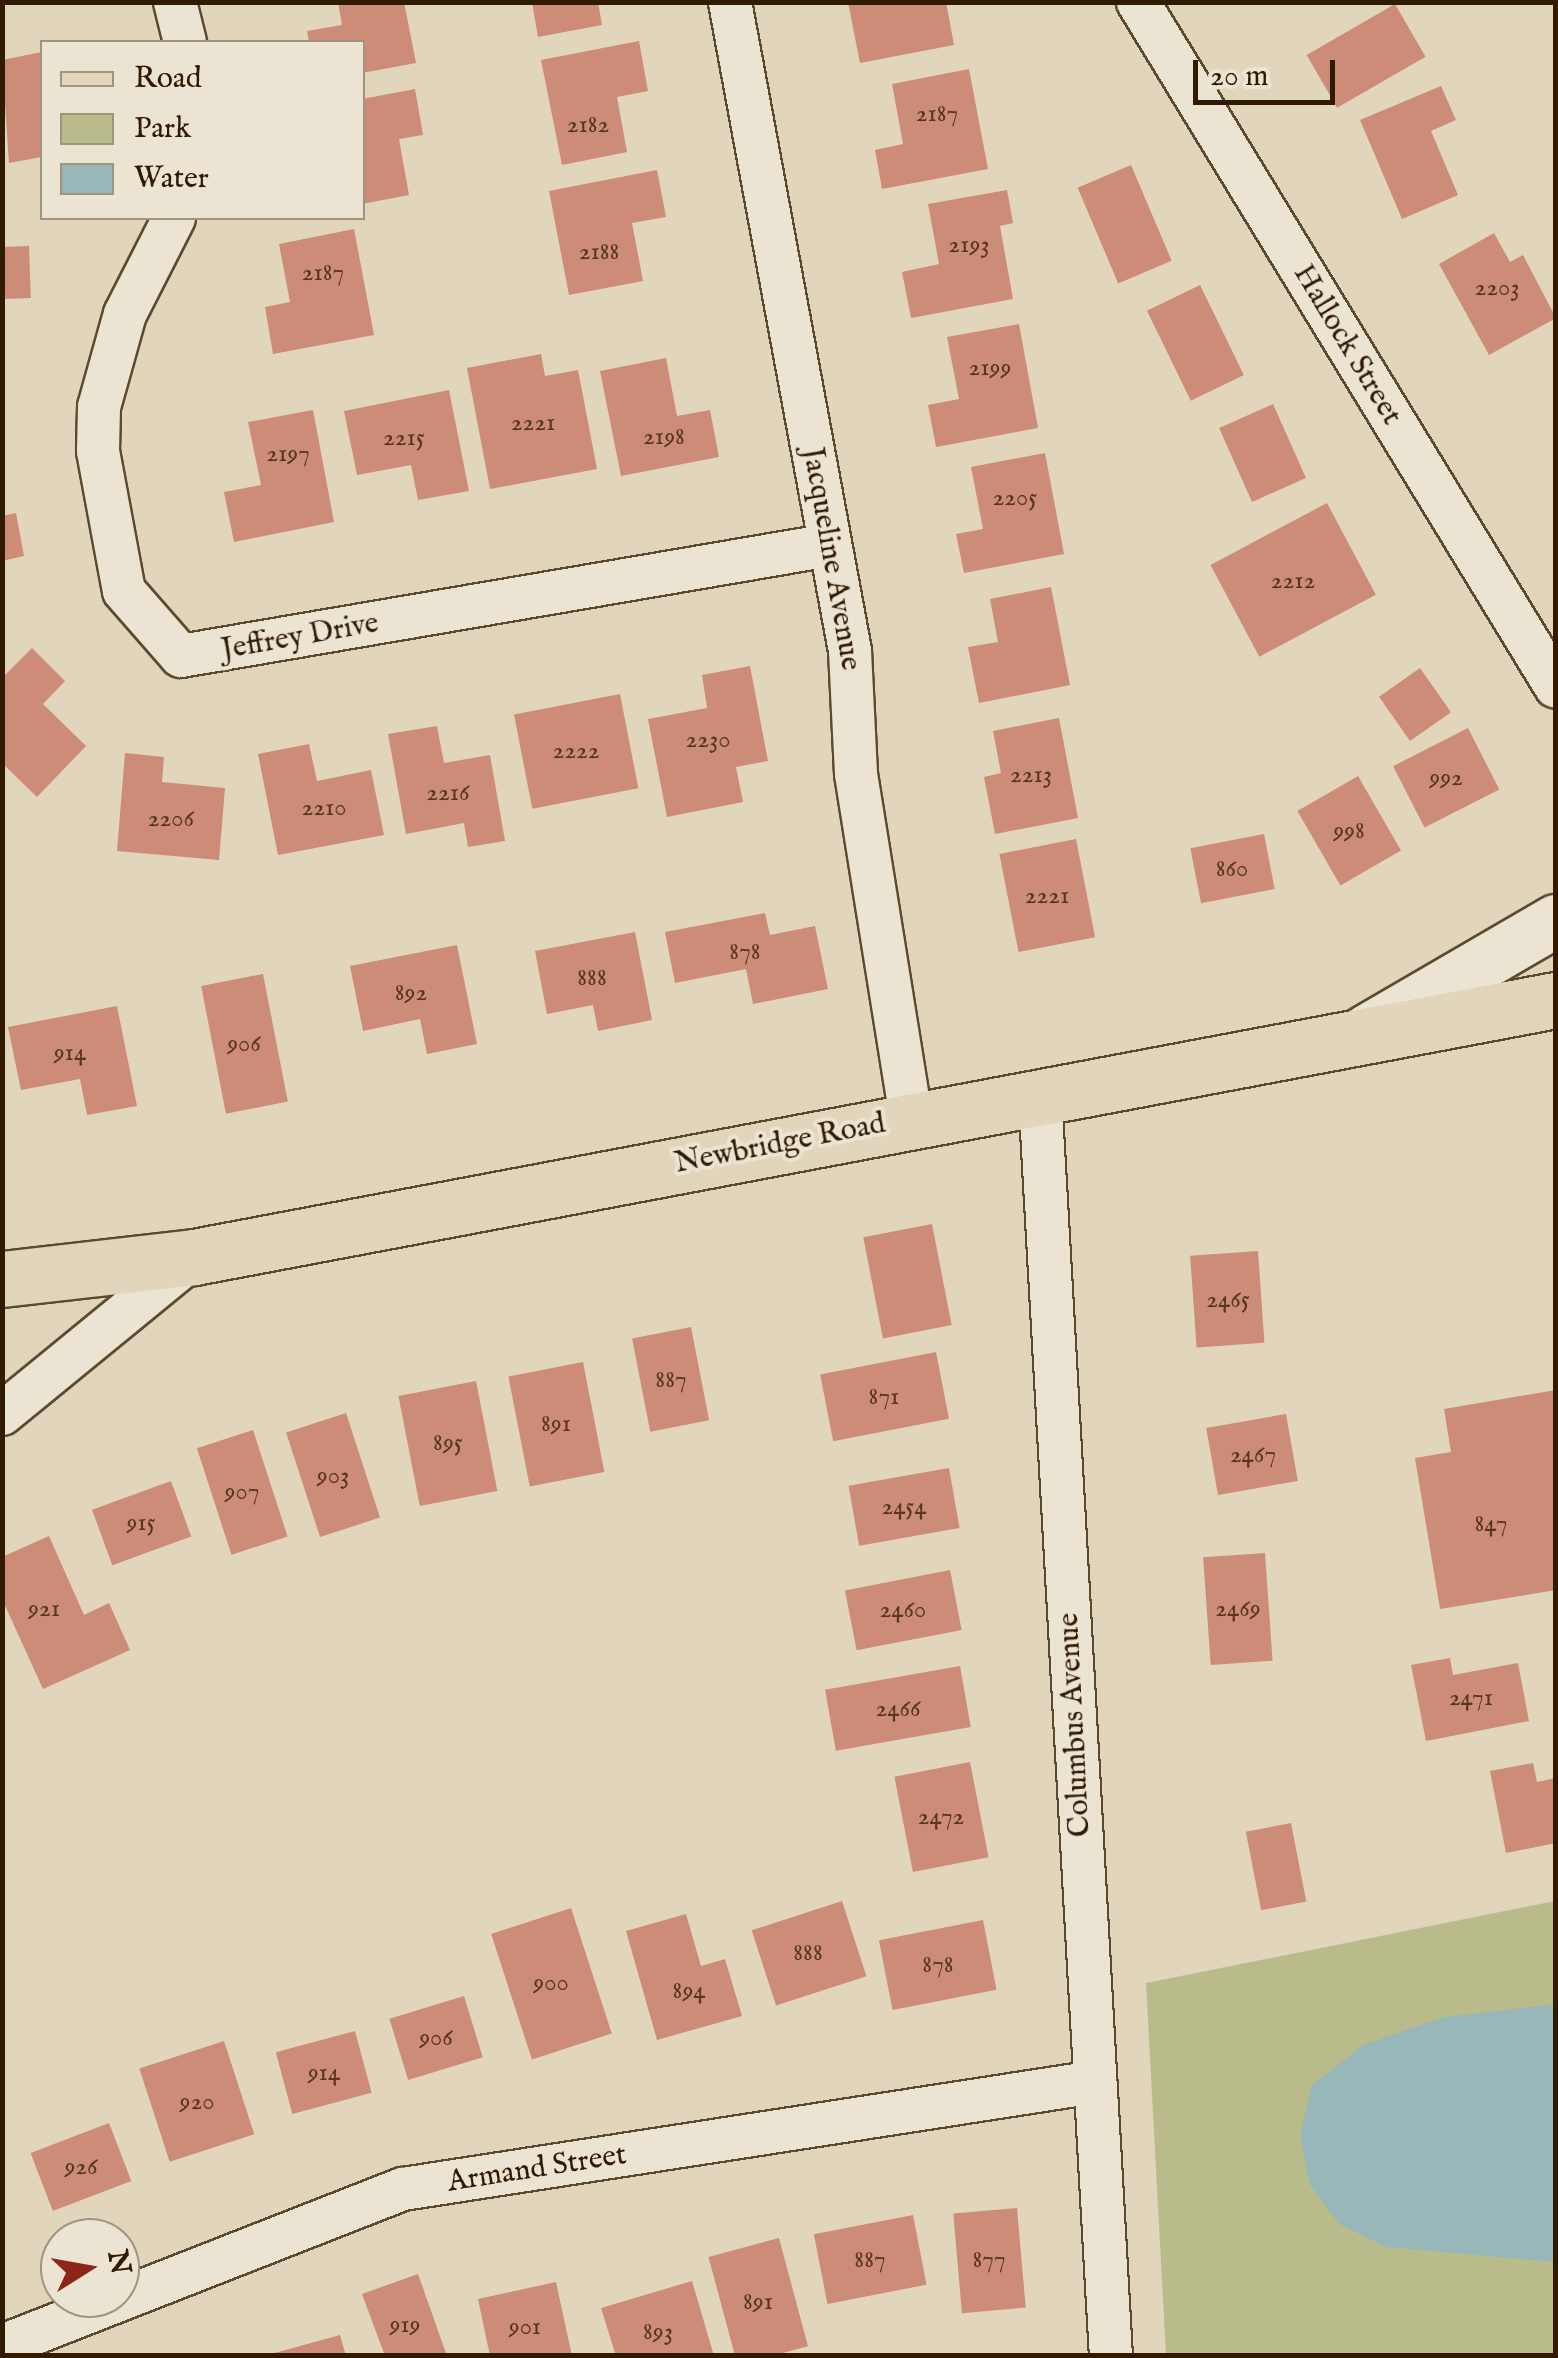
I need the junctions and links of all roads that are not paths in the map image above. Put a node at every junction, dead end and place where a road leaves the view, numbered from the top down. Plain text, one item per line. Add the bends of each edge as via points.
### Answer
1 (175, 2) edge
2 (730, 2) edge
3 (1138, 2) edge
4 (184, 40) edge
5 (173, 220) edge
6 (830, 545) junction
7 (1556, 687) edge
8 (1556, 921) edge
9 (1556, 1000) edge
10 (1360, 1035) junction
11 (1040, 1096) junction
12 (911, 1118) junction
13 (194, 1257) junction
14 (2, 1279) edge
15 (2, 1414) edge
16 (1096, 2082) junction
17 (2, 2346) edge
18 (1111, 2356) edge

1 - 4 street
2 - 6 street, Jacqueline Avenue
3 - 7 street, Hallock Street
5 - 6 street, Jeffrey Drive via 125,314 99,407 98,451 124,590 181,656
6 - 12 street, Jacqueline Avenue
8 - 10 street
9 - 10 main road, Newbridge Road
10 - 11 main road, Newbridge Road
11 - 12 main road, Newbridge Road
11 - 16 street, Columbus Avenue
12 - 13 main road, Newbridge Road
13 - 14 main road, Newbridge Road
13 - 15 street
16 - 17 street, Armand Street via 403,2190
16 - 18 street, Columbus Avenue

